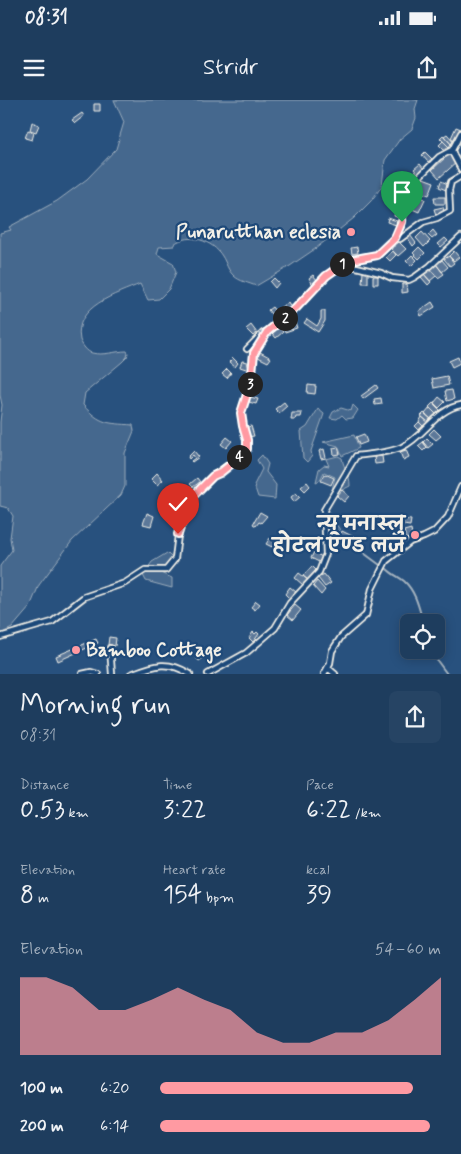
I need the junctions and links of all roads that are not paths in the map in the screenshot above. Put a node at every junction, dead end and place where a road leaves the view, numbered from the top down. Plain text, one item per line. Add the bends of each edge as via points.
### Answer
1 (461, 133) edge
2 (452, 150) junction
3 (461, 169) edge
4 (461, 176) edge
5 (461, 236) edge
6 (395, 238) junction
7 (343, 264) junction
8 (267, 332) junction
9 (247, 349) dead end
10 (461, 405) edge
11 (461, 487) edge
12 (0, 638) edge
13 (110, 648) dead end
14 (328, 668) junction
15 (82, 674) edge
16 (98, 674) edge
17 (112, 674) edge
18 (131, 674) edge
19 (190, 674) edge
20 (208, 674) edge
21 (324, 674) edge
22 (335, 674) edge

1 - 2 street
2 - 3 street
2 - 6 street via 439,157 418,178
4 - 6 street via 450,182 450,211 423,222 400,239
5 - 7 street via 430,266 409,280
6 - 7 street via 377,255
7 - 8 street
8 - 9 street
8 - 12 street via 254,353 251,382 241,413 247,449 213,476 189,501 178,534 175,559 166,570 145,570 125,583 84,596 52,622
10 - 20 street via 442,413 418,437 400,448 356,456 324,510 326,554 320,572 290,603 274,628 246,653
11 - 14 street via 448,517 434,532 410,542 386,561 372,589 366,615 341,637 332,651
13 - 17 street
14 - 21 street
14 - 22 street
15 - 16 street
18 - 19 street via 171,665

